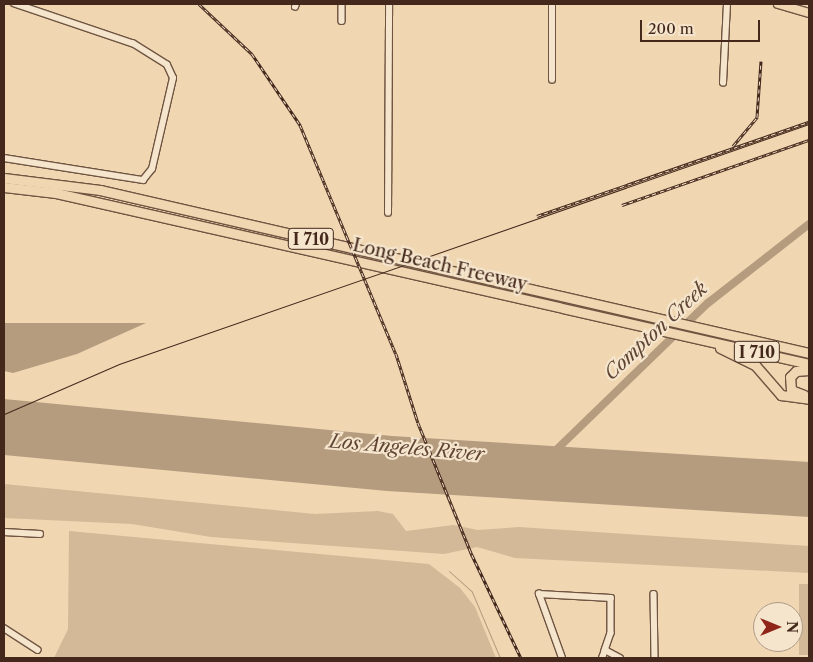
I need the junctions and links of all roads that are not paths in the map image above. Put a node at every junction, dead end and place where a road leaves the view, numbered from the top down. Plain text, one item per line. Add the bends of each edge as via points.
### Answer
1 (15, 4) edge
2 (342, 4) edge
3 (389, 4) edge
4 (552, 4) edge
5 (727, 4) edge
6 (778, 4) edge
7 (809, 13) edge
8 (342, 21) dead end
9 (552, 80) dead end
10 (723, 83) dead end
11 (4, 158) edge
12 (4, 178) edge
13 (4, 187) edge
14 (38, 190) junction
15 (4, 192) edge
16 (388, 213) dead end
17 (704, 340) junction
18 (809, 353) edge
19 (809, 364) edge
20 (809, 370) edge
21 (809, 395) edge
22 (809, 399) edge
23 (4, 532) edge
24 (40, 534) dead end
25 (654, 594) dead end
26 (4, 628) edge
27 (38, 650) dead end
28 (605, 650) junction
29 (562, 658) edge
30 (602, 658) edge
31 (620, 658) edge
32 (655, 658) edge

1 - 11 street via 128,42 171,70 152,169 143,180
2 - 8 street
3 - 16 street
4 - 9 street
5 - 10 street
6 - 7 main road
12 - 18 highway, Long Beach Freeway / I 710 via 100,190
13 - 14 highway, Long Beach Freeway / I 710
14 - 15 highway
14 - 17 highway, Long Beach Freeway / I 710
17 - 19 highway, Long Beach Freeway / I 710
17 - 22 highway via 755,365 780,395
20 - 21 highway via 796,370 789,382 793,392
23 - 24 street
25 - 32 street
26 - 27 street
28 - 29 street via 611,633 611,598 539,594
28 - 30 street
28 - 31 street

